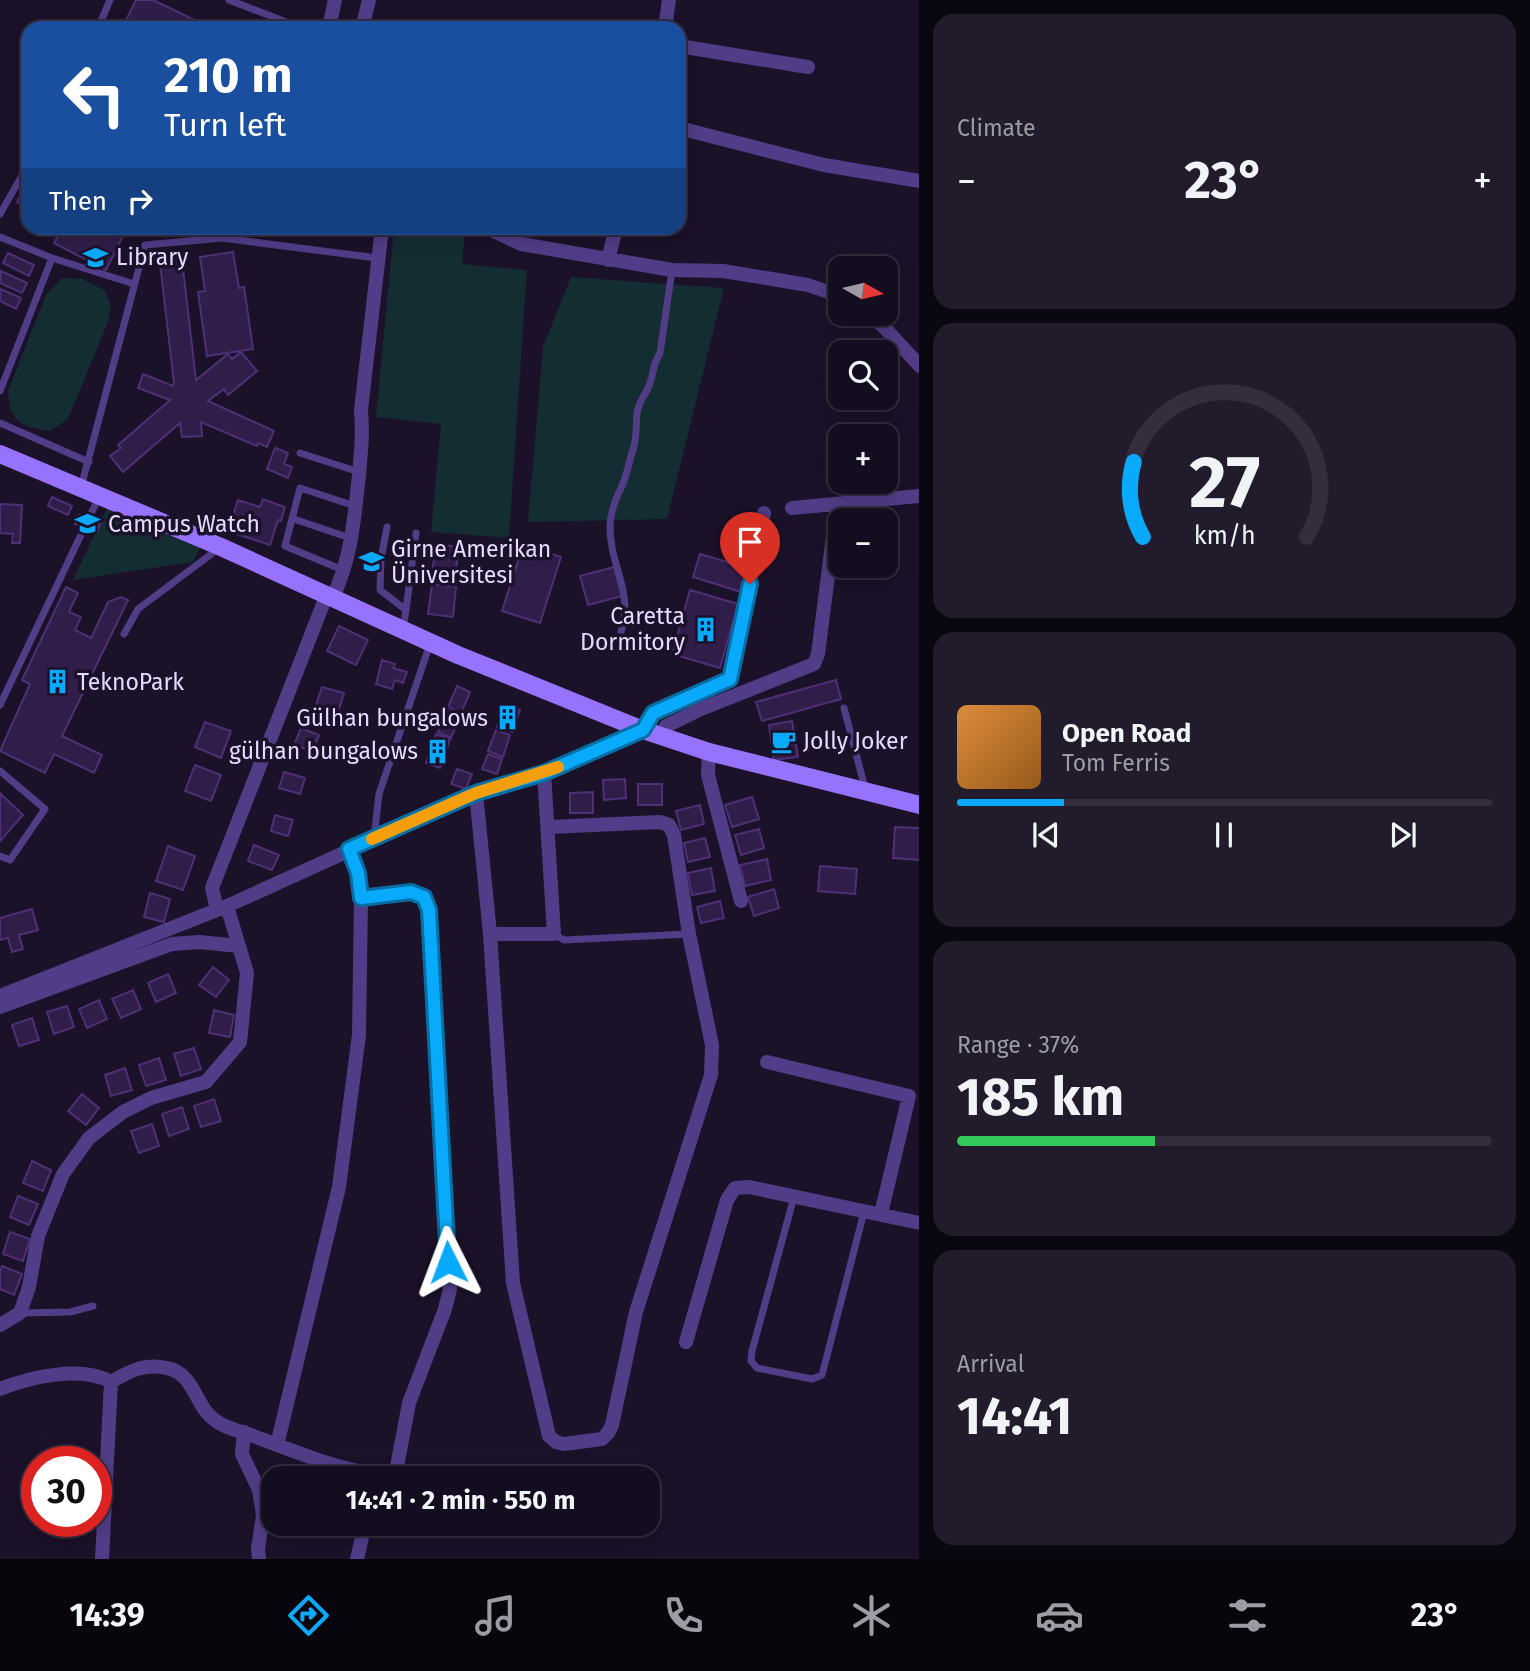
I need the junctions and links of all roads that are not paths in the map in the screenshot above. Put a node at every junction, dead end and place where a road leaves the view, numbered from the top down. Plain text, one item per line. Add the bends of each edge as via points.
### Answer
1 (110, 0) edge
2 (229, 0) edge
3 (335, 0) edge
4 (369, 0) edge
5 (669, 0) edge
6 (101, 21) edge
7 (284, 21) edge
8 (330, 21) edge
9 (364, 21) edge
10 (665, 21) edge
11 (686, 47) edge
12 (808, 67) dead end
13 (686, 130) edge
14 (21, 177) edge
15 (919, 181) edge
16 (0, 214) edge
17 (223, 235) edge
18 (381, 235) edge
19 (502, 235) edge
20 (614, 235) edge
21 (0, 237) edge
22 (222, 238) junction
23 (52, 258) junction
24 (377, 258) junction
25 (608, 260) junction
26 (672, 270) junction
27 (134, 284) junction
28 (828, 292) edge
29 (883, 326) edge
30 (919, 366) edge
31 (0, 391) edge
32 (0, 423) edge
33 (300, 453) dead end
34 (0, 454) edge
35 (89, 462) junction
36 (359, 472) junction
37 (80, 487) junction
38 (919, 496) edge
39 (99, 497) junction
40 (837, 505) junction
41 (356, 506) junction
42 (793, 508) dead end
43 (764, 513) dead end
44 (294, 519) junction
45 (387, 527) dead end
46 (416, 533) dead end
47 (351, 539) junction
48 (221, 547) junction
49 (345, 571) junction
50 (330, 596) junction
51 (406, 610) junction
52 (403, 630) junction
53 (621, 632) dead end
54 (124, 634) dead end
55 (431, 643) junction
56 (0, 705) edge
57 (844, 708) dead end
58 (643, 730) junction
59 (660, 736) junction
60 (709, 752) junction
61 (0, 771) edge
62 (544, 773) junction
63 (866, 792) junction
64 (476, 793) junction
65 (919, 805) edge
66 (549, 827) junction
67 (374, 838) junction
68 (349, 849) junction
69 (0, 856) edge
70 (361, 898) junction
71 (741, 901) dead end
72 (222, 908) junction
73 (490, 934) junction
74 (554, 934) junction
75 (689, 934) junction
76 (239, 946) junction
77 (0, 996) edge
78 (0, 1007) edge
79 (767, 1062) dead end
80 (794, 1196) junction
81 (864, 1211) junction
82 (881, 1214) junction
83 (919, 1223) edge
84 (93, 1306) dead end
85 (20, 1313) junction
86 (0, 1325) edge
87 (686, 1342) dead end
88 (111, 1382) junction
89 (0, 1389) edge
90 (244, 1432) junction
91 (276, 1445) junction
92 (335, 1466) edge
93 (397, 1466) edge
94 (362, 1536) edge
95 (102, 1559) edge
96 (259, 1559) edge
97 (357, 1559) edge

1 - 6 lane
2 - 7 lane
3 - 8 street
4 - 9 street
5 - 10 street
11 - 12 street
13 - 15 street via 824,165
14 - 16 lane
17 - 22 lane
18 - 24 street
19 - 25 street via 521,244
20 - 25 street
21 - 23 lane
22 - 24 lane
22 - 27 lane via 145,245
23 - 27 lane
23 - 31 lane
24 - 36 street
25 - 26 street
26 - 28 street via 723,271
26 - 53 lane via 660,353 638,406 633,449 610,524 612,555 626,598
27 - 35 lane
29 - 30 street
32 - 35 lane
33 - 36 lane
34 - 37 street
35 - 37 lane
36 - 41 street
37 - 39 street
38 - 40 street
39 - 48 street
39 - 56 lane
40 - 42 street
40 - 59 street via 814,664 701,709 666,726
41 - 44 lane via 300,488
41 - 47 street
43 - 58 street via 730,679 653,713
44 - 47 lane
44 - 49 lane via 285,546
45 - 51 lane via 380,590
46 - 51 lane
47 - 49 street
48 - 50 street
48 - 54 lane via 138,609
49 - 50 street
50 - 52 street
50 - 72 street via 212,888
51 - 52 lane
52 - 55 street
55 - 58 street
55 - 67 lane via 379,794
57 - 63 lane
58 - 59 street
58 - 62 street
59 - 60 street
60 - 63 street
60 - 71 street via 708,775
61 - 69 lane via 45,809 10,860
62 - 64 street
62 - 66 street
63 - 65 street
64 - 67 street
64 - 73 street
66 - 74 street
66 - 75 street via 669,825
67 - 68 street
68 - 70 street
68 - 72 street
70 - 91 street via 359,1035 339,1187
70 - 93 street via 411,892 424,897 430,924 450,1289 409,1403
72 - 76 street
72 - 77 street
73 - 74 street
73 - 75 street via 513,1283 549,1436 564,1444 602,1439 612,1425 636,1312 711,1074 712,1045
74 - 75 lane via 564,940
76 - 78 street via 172,944
76 - 85 street via 247,973 240,1042 206,1082 151,1098 89,1138 63,1174 38,1236
79 - 82 street via 909,1096
80 - 81 street
80 - 81 lane via 751,1351 757,1368 812,1379 822,1375
80 - 87 street via 741,1186 731,1191
81 - 82 street
82 - 83 street
84 - 85 lane via 70,1312
85 - 86 street
88 - 89 street via 90,1374 55,1374
88 - 90 street via 133,1368 174,1370 188,1380 215,1421
88 - 95 street
90 - 91 street
90 - 96 street via 243,1454 259,1490 263,1515
91 - 92 street
94 - 97 street

